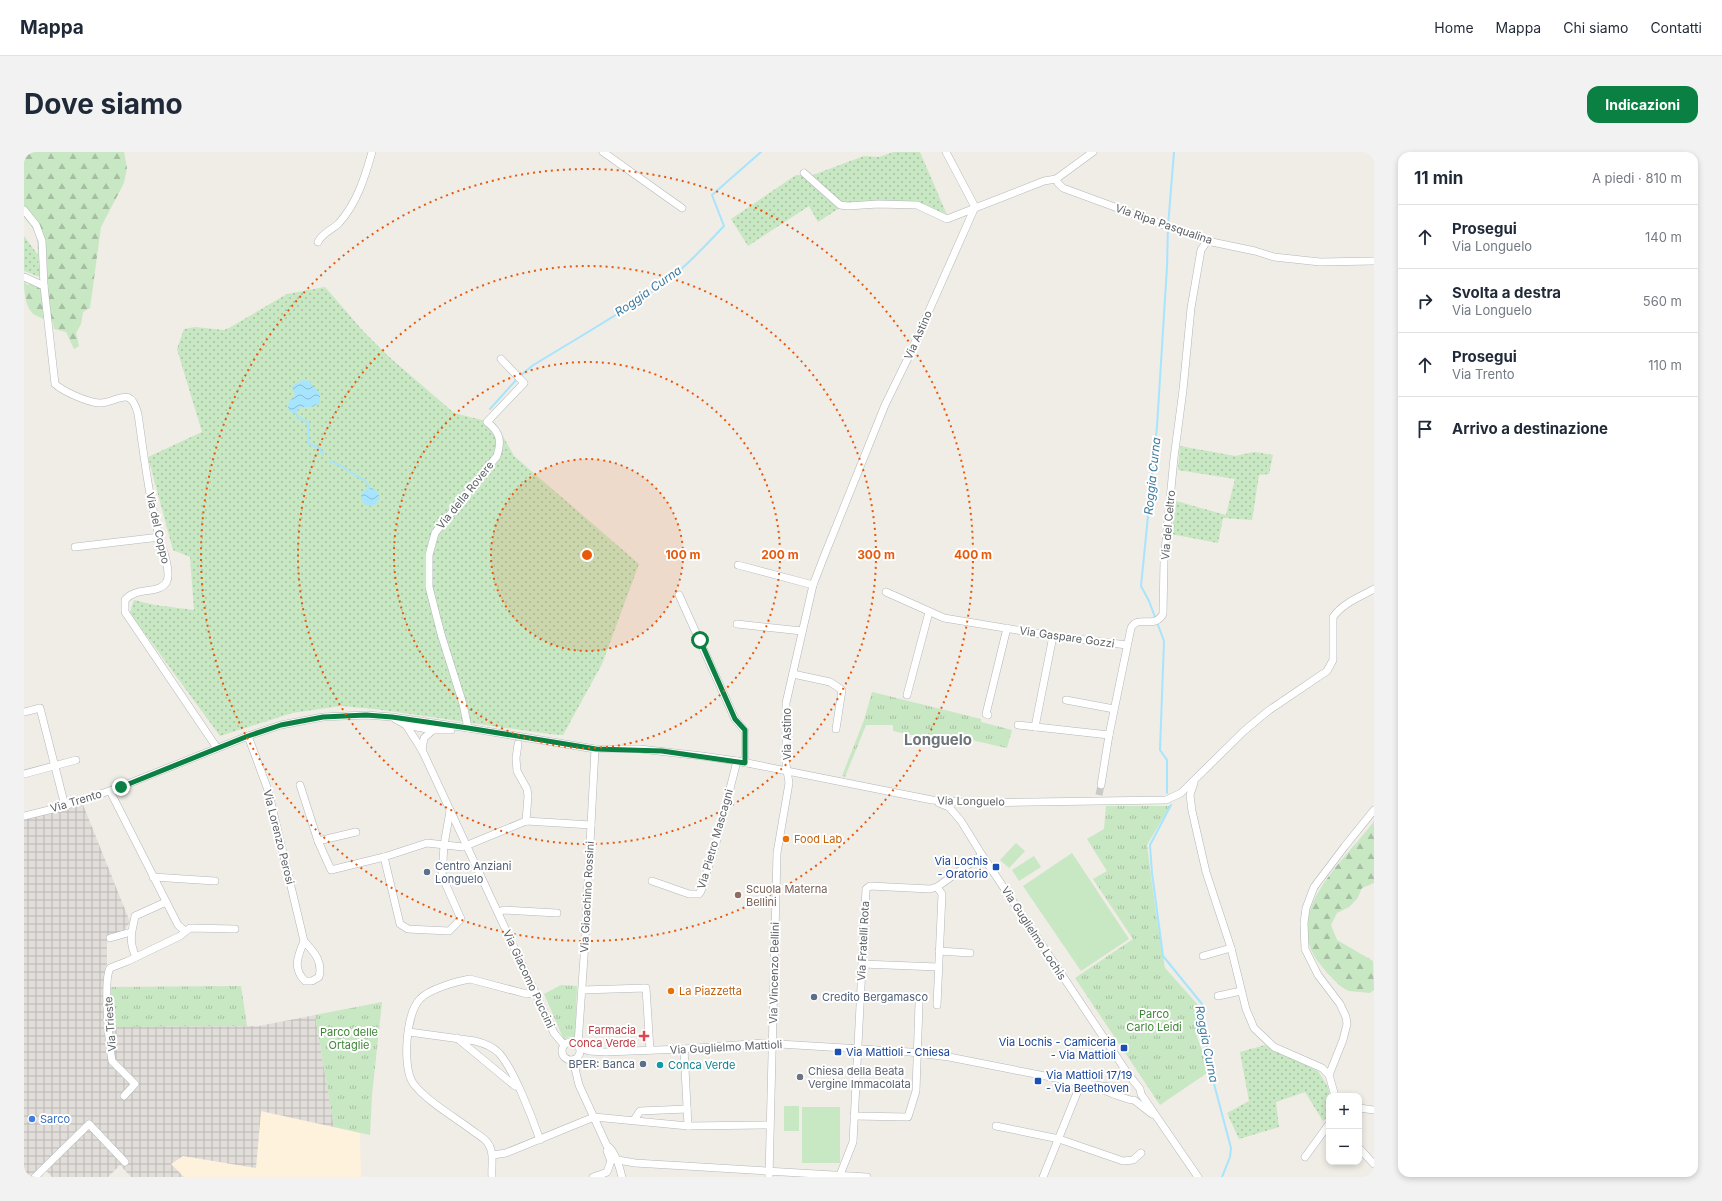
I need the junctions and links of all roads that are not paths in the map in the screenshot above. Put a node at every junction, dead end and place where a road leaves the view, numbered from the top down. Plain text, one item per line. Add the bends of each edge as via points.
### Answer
1 (372, 152) edge
2 (603, 152) edge
3 (946, 152) edge
4 (1093, 152) edge
5 (804, 173) dead end
6 (1056, 179) junction
7 (975, 207) junction
8 (682, 208) dead end
9 (24, 210) edge
10 (1207, 241) junction
11 (318, 242) dead end
12 (1374, 261) edge
13 (24, 277) edge
14 (44, 286) junction
15 (501, 359) dead end
16 (160, 538) junction
17 (74, 547) dead end
18 (738, 565) dead end
19 (813, 585) junction
20 (1374, 589) edge
21 (886, 592) dead end
22 (680, 595) dead end
23 (929, 612) junction
24 (737, 624) dead end
25 (1007, 628) junction
26 (802, 631) junction
27 (1053, 636) junction
28 (1127, 645) junction
29 (793, 674) junction
30 (907, 695) dead end
31 (1066, 700) dead end
32 (1114, 709) junction
33 (24, 712) edge
34 (987, 715) dead end
35 (392, 717) junction
36 (406, 725) junction
37 (1018, 725) dead end
38 (453, 726) junction
39 (1035, 727) junction
40 (468, 728) junction
41 (836, 729) dead end
42 (432, 730) junction
43 (489, 731) junction
44 (1109, 735) junction
45 (248, 736) junction
46 (518, 744) dead end
47 (217, 748) junction
48 (596, 749) junction
49 (422, 750) junction
50 (76, 760) dead end
51 (737, 761) junction
52 (745, 763) junction
53 (54, 766) junction
54 (787, 771) junction
55 (24, 774) edge
56 (1195, 781) junction
57 (300, 785) dead end
58 (1101, 785) tunnel mouth
59 (110, 791) junction
60 (932, 800) junction
61 (975, 803) junction
62 (65, 806) junction
63 (450, 810) junction
64 (1374, 810) edge
65 (24, 816) edge
66 (526, 821) junction
67 (961, 821) junction
68 (591, 825) junction
69 (356, 832) dead end
70 (318, 841) junction
71 (444, 845) junction
72 (467, 846) junction
73 (982, 855) junction
74 (384, 857) junction
75 (153, 877) junction
76 (215, 881) dead end
77 (652, 881) dead end
78 (938, 887) junction
79 (166, 902) junction
80 (498, 912) junction
81 (557, 914) dead end
82 (235, 929) dead end
83 (185, 931) junction
84 (131, 932) junction
85 (110, 938) dead end
86 (304, 941) junction
87 (1231, 948) junction
88 (939, 951) junction
89 (970, 953) dead end
90 (1203, 956) dead end
91 (136, 957) junction
92 (862, 964) junction
93 (938, 967) junction
94 (582, 990) junction
95 (1241, 991) junction
96 (535, 993) junction
97 (1218, 996) dead end
98 (919, 1004) dead end
99 (937, 1005) dead end
100 (409, 1032) junction
101 (456, 1038) junction
102 (772, 1043) junction
103 (564, 1045) junction
104 (579, 1046) junction
105 (684, 1049) junction
106 (858, 1049) junction
107 (650, 1050) junction
108 (605, 1052) junction
109 (918, 1053) junction
110 (576, 1058) junction
111 (1128, 1074) junction
112 (1329, 1075) junction
113 (1084, 1083) junction
114 (1137, 1086) junction
115 (519, 1088) junction
116 (1128, 1088) junction
117 (1334, 1093) edge
118 (1141, 1094) junction
119 (124, 1096) dead end
120 (1126, 1097) junction
121 (1134, 1100) junction
122 (1362, 1108) edge
123 (687, 1109) junction
124 (1374, 1110) edge
125 (854, 1116) junction
126 (594, 1117) junction
127 (1157, 1117) junction
128 (634, 1120) junction
129 (770, 1125) junction
130 (688, 1126) junction
131 (996, 1126) dead end
132 (1326, 1128) edge
133 (1060, 1139) junction
134 (540, 1140) junction
135 (607, 1146) junction
136 (1362, 1151) edge
137 (1141, 1153) dead end
138 (493, 1155) junction
139 (1305, 1157) dead end
140 (618, 1160) junction
141 (125, 1162) dead end
142 (635, 1163) junction
143 (1374, 1164) edge
144 (605, 1174) edge
145 (769, 1174) edge
146 (840, 1175) junction
147 (622, 1176) edge
148 (852, 1176) edge
149 (35, 1177) edge
150 (492, 1177) edge
151 (593, 1177) edge
152 (867, 1177) edge
153 (1043, 1177) edge
154 (1198, 1177) edge

1 - 11 street via 366,177 353,202 338,224
2 - 8 street
3 - 7 street
4 - 6 street
5 - 7 street via 840,204 848,206 917,206 947,219
6 - 7 street via 1044,181
6 - 10 street, Via Ripa Pasqualina via 1063,188
7 - 19 street, Via Astino via 885,405
9 - 14 street via 36,225 42,241
10 - 12 street, Via Ripa Pasqualina via 1285,259 1320,262
10 - 28 street, Via del Celtro via 1201,250 1191,308 1164,561 1164,609 1158,620 1132,625
13 - 14 street
14 - 16 street, Via del Coppo via 55,384 71,394 96,402 103,403 121,396 129,398 135,404
15 - 40 street, Via della Rovere via 524,383 487,422 499,434 501,445 497,456 435,533 429,555 429,586
16 - 17 street
16 - 47 street, Via del Coppo via 167,568 164,586 131,594 125,600 124,608 132,624
18 - 19 street
19 - 26 street, Via Astino
20 - 56 street, Via Longuelo via 1350,602 1333,617 1333,660 1327,671 1268,711 1244,731
21 - 23 street, Via Gaspare Gozzi
22 - 52 street via 735,719 745,730
23 - 25 street, Via Gaspare Gozzi via 944,618
23 - 30 street
24 - 26 street
25 - 27 street, Via Gaspare Gozzi
25 - 34 street, Via Gaspare Gozzi
26 - 29 street, Via Astino
27 - 28 street, Via Gaspare Gozzi
27 - 39 street
28 - 32 street, Via del Celtro
29 - 41 street via 830,682 842,690
29 - 54 street, Via Astino via 786,703
31 - 32 street
32 - 44 street, Via del Celtro
33 - 53 street via 40,708
35 - 36 street, Via Giacomo Puccini
35 - 38 street, Via Longuelo
35 - 45 street, Via Longuelo via 323,717 281,725
36 - 42 street, Via Longuelo
36 - 49 street, Via Giacomo Puccini
37 - 39 street
38 - 40 street, Via Longuelo
38 - 42 street
39 - 44 street
40 - 43 street, Via Longuelo
42 - 43 street, Via Longuelo
42 - 49 street via 424,738
43 - 48 street, Via Longuelo
44 - 58 street, Via del Celtro
45 - 47 street, Via Longuelo
45 - 86 street, Via Lorenzo Perosi via 268,790
46 - 66 street via 518,771 528,796
47 - 59 street, Via Trento
48 - 51 street, Via Longuelo via 662,751
48 - 68 street, Via Gioachino Rossini
49 - 63 street, Via Giacomo Puccini
50 - 53 street
51 - 52 street, Via Longuelo
51 - 77 street, Via Pietro Mascagni via 718,836 699,894 689,894
52 - 54 street, Via Longuelo
53 - 55 street
53 - 62 street
54 - 60 street, Via Longuelo
54 - 102 street, Via Vincenzo Bellini via 789,783 777,853
56 - 61 street, Via Longuelo via 1181,794 1166,800 1099,798
56 - 87 street via 1190,795 1192,811 1206,872
57 - 70 street
59 - 62 street, Via Trento
59 - 75 street
60 - 61 street, Via Longuelo
60 - 67 street, Via Guglielmo Lochis via 948,807
61 - 67 street via 959,806 957,811
62 - 65 street, Via Trento
63 - 71 street
63 - 72 street, Via Giacomo Puccini
64 - 112 street via 1314,887 1306,908 1305,949 1318,975 1340,1004 1346,1017 1343,1040
66 - 68 street
66 - 72 street
67 - 73 street, Via Guglielmo Lochis
68 - 94 street, Via Gioachino Rossini
69 - 70 street
70 - 74 street via 331,870
71 - 72 street
71 - 74 street via 427,843
71 - 74 street via 442,876 461,919 449,931 408,929 400,924
72 - 80 street, Via Giacomo Puccini
73 - 78 street
73 - 111 street, Via Guglielmo Lochis
75 - 76 street
75 - 79 street
78 - 88 street via 942,894
78 - 92 street, Via Fratelli Rota via 867,888
79 - 83 street via 178,926
79 - 84 street via 135,916
80 - 81 street via 504,910
80 - 96 street, Via Giacomo Puccini
82 - 83 street, Via Trieste via 190,928
83 - 91 street, Via Trieste via 180,936
84 - 85 street
84 - 91 street via 132,950
86 - 86 street, Via Lorenzo Perosi via 296,959 300,976 305,981 312,981 319,977 321,970 317,955
87 - 90 street
87 - 95 street
88 - 89 street
88 - 93 street
91 - 119 street, Via Trieste via 112,966 108,973 112,1061 135,1084
92 - 93 street
92 - 106 street, Via Fratelli Rota
93 - 99 street
94 - 104 street, Via Gioachino Rossini
94 - 107 street via 646,988
95 - 97 street
95 - 112 street via 1254,1028 1262,1037 1274,1048 1322,1068
96 - 100 street via 527,994 470,979 463,980 427,993 419,999
96 - 103 street, Via Giacomo Puccini via 554,1033
98 - 109 street
100 - 101 street
100 - 138 street via 407,1067 413,1082 423,1093 487,1142
101 - 115 street
101 - 115 street via 484,1043 494,1049 504,1060
102 - 105 street, Via Guglielmo Mattioli
102 - 106 street, Via Guglielmo Mattioli
102 - 129 street, Via Vincenzo Bellini
103 - 104 street via 571,1041
103 - 110 street, Via Giacomo Puccini via 562,1049 566,1059
104 - 108 street, Via Guglielmo Mattioli via 589,1051
104 - 110 street, Via Giacomo Puccini
105 - 107 street, Via Guglielmo Mattioli
105 - 123 street
106 - 109 street, Via Guglielmo Mattioli
106 - 125 street, Via Fratelli Rota
107 - 108 street, Via Guglielmo Mattioli
108 - 110 street, Via Guglielmo Mattioli
109 - 113 street, Via Guglielmo Mattioli
109 - 125 street via 916,1091 908,1117
110 - 126 street, Via Giacomo Puccini via 579,1085
111 - 114 street, Via Guglielmo Lochis
111 - 116 street, Via Guglielmo Lochis
112 - 117 street
113 - 116 street, Via Guglielmo Mattioli
113 - 120 street, Via Guglielmo Mattioli
113 - 133 street
114 - 116 street, Via Guglielmo Mattioli
114 - 118 street, Via Guglielmo Lochis
115 - 134 street
116 - 120 street
118 - 121 street
118 - 127 street, Via Guglielmo Lochis
120 - 121 street, Via Guglielmo Mattioli
121 - 127 street, Via Guglielmo Mattioli
122 - 124 street
123 - 128 street via 640,1111
123 - 130 street
125 - 146 street, Via Fratelli Rota via 852,1142
126 - 128 street
126 - 134 street
126 - 135 street, Via Giacomo Puccini
127 - 154 street, Via Guglielmo Lochis
128 - 130 street
129 - 130 street
129 - 145 street, Via Vincenzo Bellini
131 - 133 street
132 - 139 street
133 - 137 street via 1123,1161 1133,1160
133 - 153 street
134 - 138 street via 506,1153
135 - 140 street, Via Giacomo Puccini
135 - 144 street, Via Giacomo Puccini via 611,1162
136 - 143 street
138 - 150 street
140 - 142 street
140 - 147 street
141 - 149 street via 89,1124
142 - 145 street
142 - 147 street via 625,1167
144 - 147 street via 616,1170
144 - 151 street
145 - 146 street
146 - 148 street
148 - 152 street

